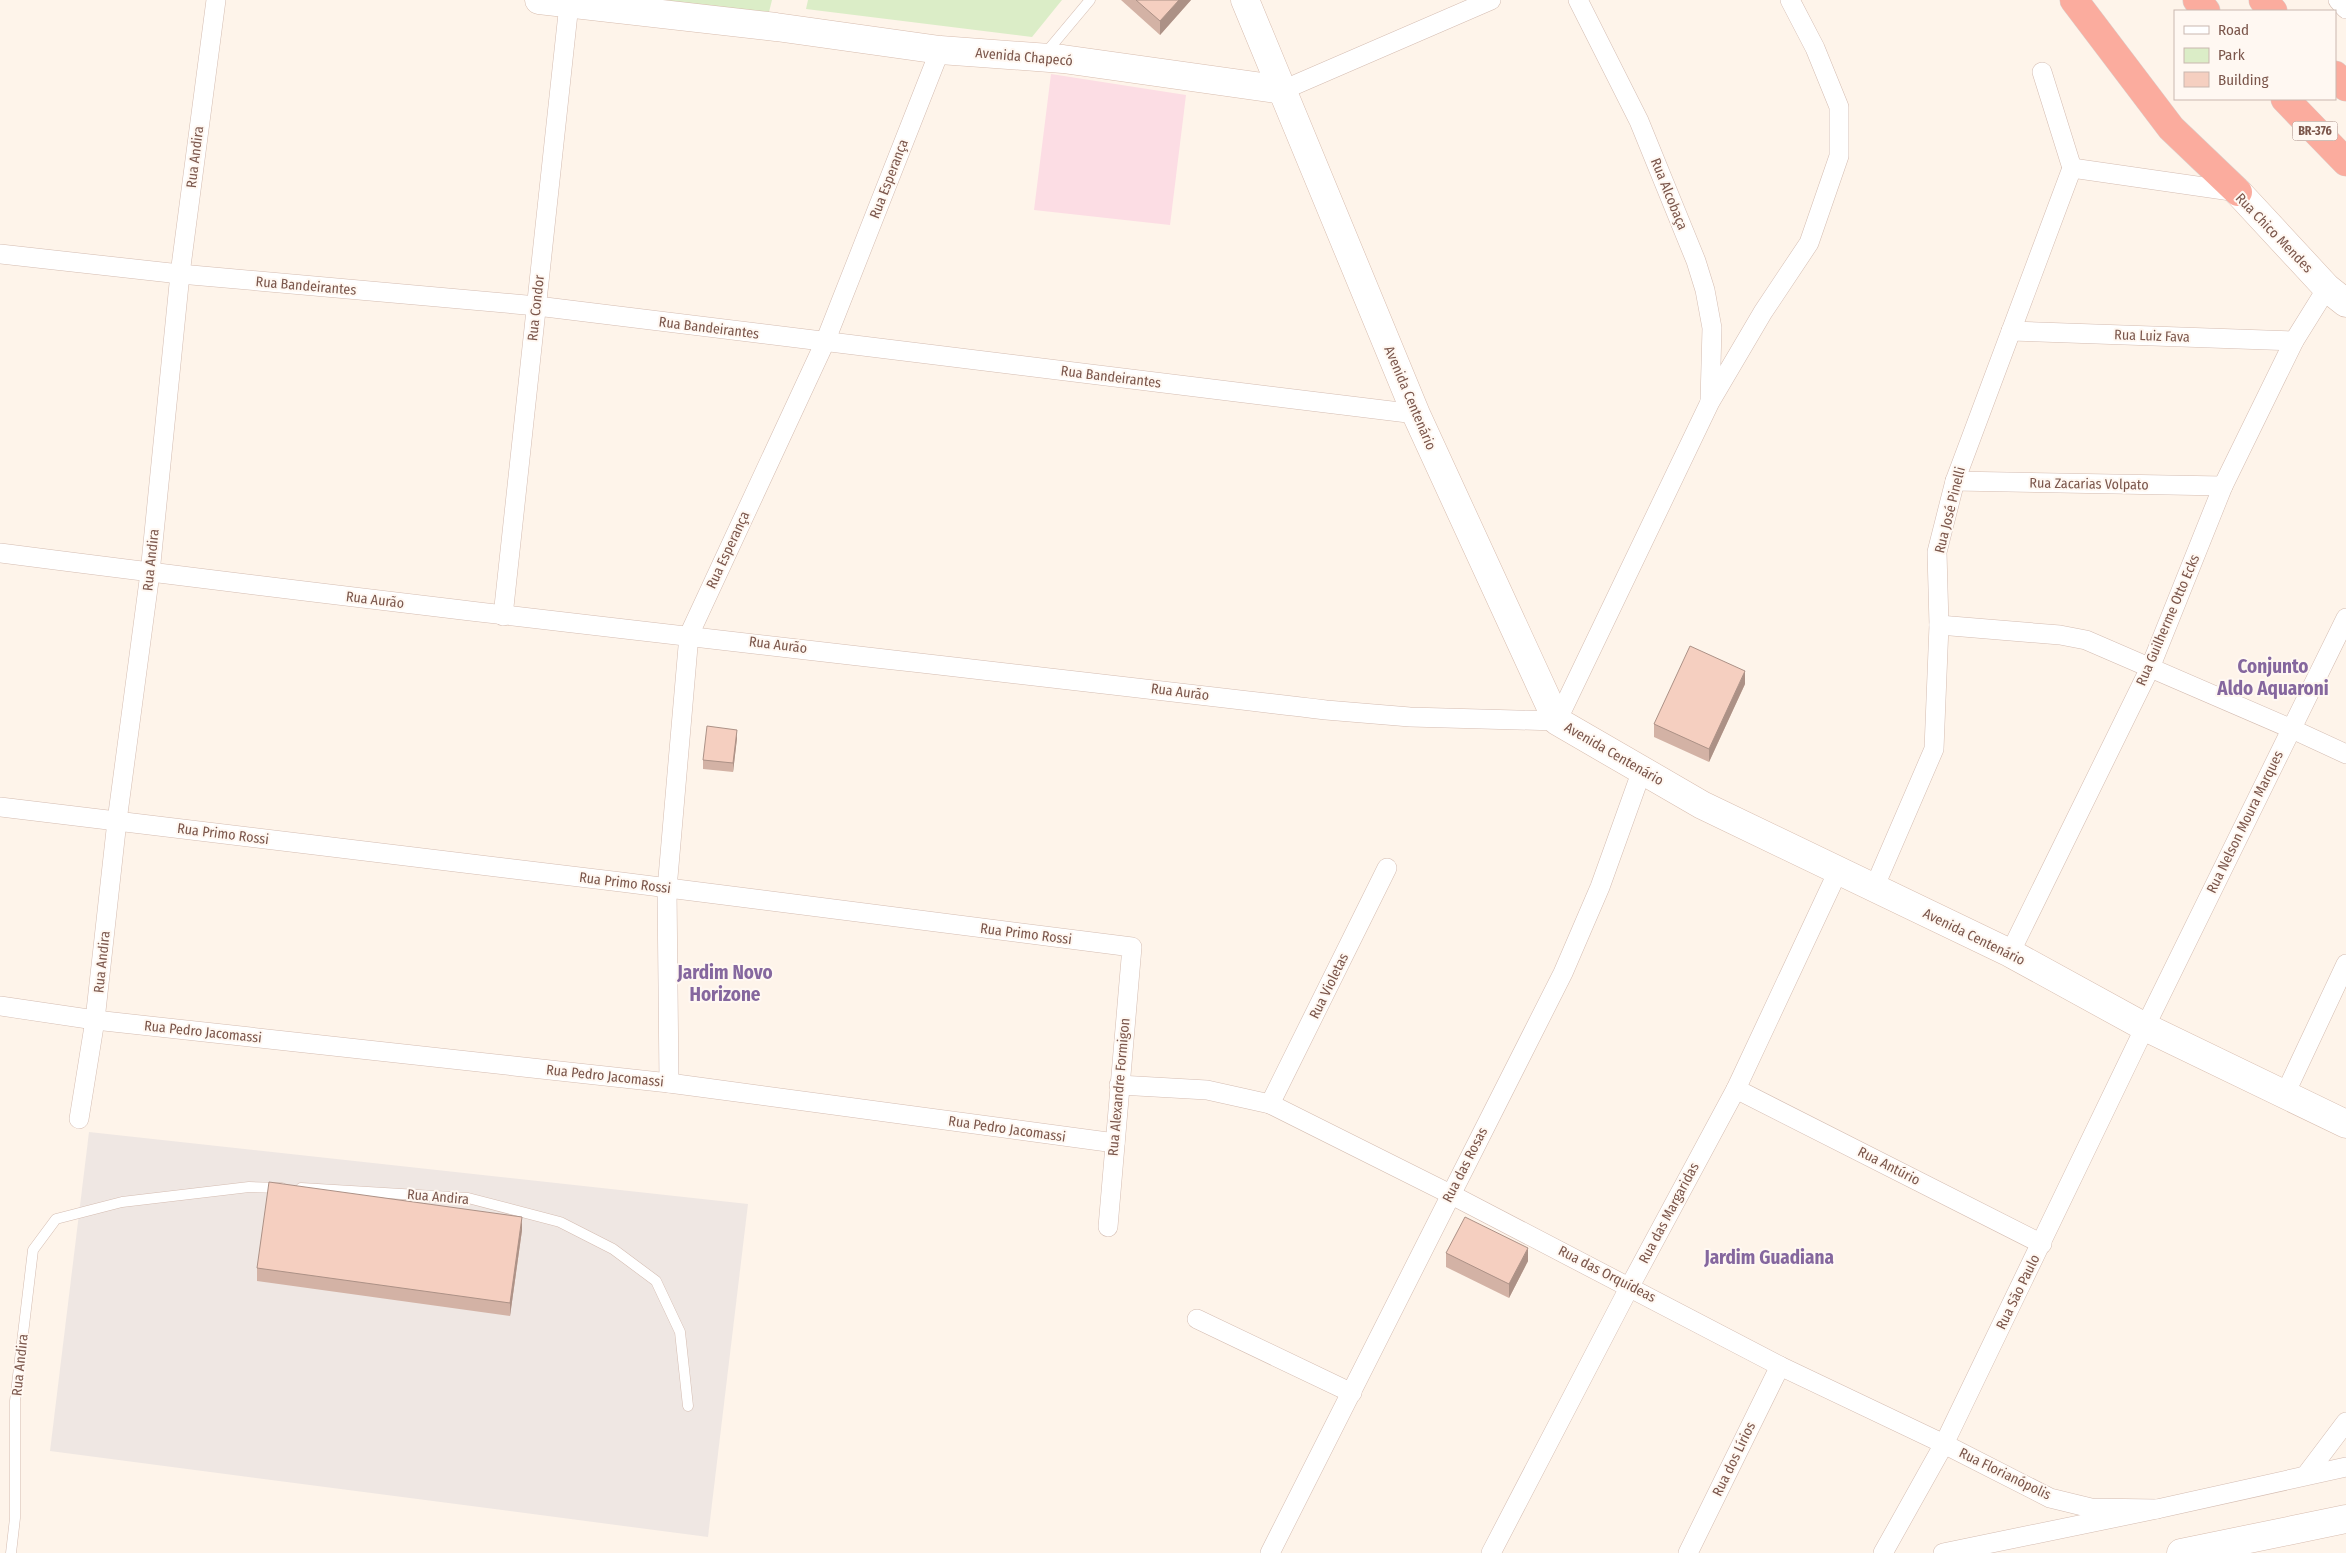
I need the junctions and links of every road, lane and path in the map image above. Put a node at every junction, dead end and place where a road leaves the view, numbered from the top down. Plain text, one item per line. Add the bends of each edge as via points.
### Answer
1 (216, 0) edge
2 (539, 0) edge
3 (1090, 0) edge
4 (1245, 0) edge
5 (1491, 0) edge
6 (1578, 0) edge
7 (1790, 0) edge
8 (2074, 0) edge
9 (2197, 0) edge
10 (2263, 0) edge
11 (2338, 0) edge
12 (569, 2) edge
13 (2346, 9) edge
14 (2205, 10) edge
15 (2272, 10) edge
16 (940, 50) junction
17 (1042, 58) junction
18 (2042, 72) dead end
19 (2336, 76) edge
20 (2346, 86) edge
21 (1283, 90) junction
22 (2286, 100) edge
23 (2346, 162) edge
24 (2072, 168) junction
25 (2238, 192) junction
26 (0, 254) edge
27 (180, 274) junction
28 (2336, 295) edge
29 (536, 306) junction
30 (2011, 332) junction
31 (2294, 341) junction
32 (825, 342) junction
33 (1710, 402) junction
34 (1416, 414) junction
35 (1955, 481) junction
36 (2223, 486) junction
37 (0, 553) edge
38 (150, 573) junction
39 (503, 616) junction
40 (2346, 618) edge
41 (1940, 625) junction
42 (689, 635) junction
43 (2150, 668) junction
44 (1557, 721) junction
45 (2292, 729) junction
46 (2346, 754) edge
47 (1642, 770) junction
48 (0, 807) edge
49 (117, 821) junction
50 (1387, 868) dead end
51 (1839, 869) junction
52 (1874, 888) junction
53 (667, 889) junction
54 (1132, 947) joint
55 (2010, 953) junction
56 (2346, 964) edge
57 (0, 1006) edge
58 (95, 1020) junction
59 (2144, 1027) junction
60 (669, 1083) junction
61 (1119, 1084) junction
62 (1736, 1089) junction
63 (2285, 1094) junction
64 (1270, 1104) junction
65 (79, 1119) dead end
66 (2346, 1124) edge
67 (1114, 1143) junction
68 (1450, 1194) junction
69 (1108, 1227) dead end
70 (2042, 1244) junction
71 (1630, 1286) junction
72 (1197, 1319) dead end
73 (1780, 1366) junction
74 (1352, 1393) junction
75 (688, 1406) dead end
76 (2346, 1422) edge
77 (1944, 1444) junction
78 (2346, 1467) edge
79 (2306, 1475) junction
80 (2157, 1509) junction
81 (2346, 1520) edge
82 (11, 1553) edge
83 (1270, 1553) edge
84 (1491, 1553) edge
85 (1688, 1553) edge
86 (1883, 1553) edge
87 (1943, 1553) edge
88 (2182, 1553) edge

1 - 27 street, Rua Andira
2 - 12 street, Avenida Chapecó
3 - 17 lane
4 - 21 street, Avenida Centenário
5 - 21 street
6 - 33 street, Rua Alcobaça via 1639,121 1696,261 1712,328
7 - 33 street via 1839,107 1838,156 1809,243 1763,312
8 - 25 highway via 2171,128
9 - 14 highway
10 - 15 highway
11 - 13 street
12 - 16 street, Avenida Chapecó
12 - 29 street, Rua Condor
16 - 17 street, Avenida Chapecó
16 - 32 street, Rua Esperança
17 - 21 street, Avenida Chapecó
18 - 24 street
19 - 20 highway
21 - 34 street, Avenida Centenário
22 - 23 highway, BR-376
24 - 25 street, Rua Chico Mendes
24 - 30 street, Rua José Pinelli
25 - 28 street, Rua Chico Mendes
26 - 27 street, Rua Bandeirantes
27 - 29 street, Rua Bandeirantes
27 - 38 street, Rua Andira
28 - 31 street, Rua Guilherme Otto Ecks
29 - 32 street, Rua Bandeirantes
29 - 39 street, Rua Condor
30 - 31 street, Rua Luiz Fava
30 - 35 street, Rua José Pinelli
31 - 36 street, Rua Guilherme Otto Ecks
32 - 34 street, Rua Bandeirantes
32 - 42 street, Rua Esperança
33 - 44 street
34 - 44 street, Avenida Centenário
35 - 36 street, Rua Zacarias Volpato
35 - 41 street, Rua José Pinelli via 1937,552
36 - 43 street, Rua Guilherme Otto Ecks
37 - 38 street, Rua Aurão
38 - 39 street, Rua Aurão
38 - 49 street, Rua Andira
39 - 42 street, Rua Aurão
40 - 45 street, Rua Nelson Moura Marques
41 - 43 street via 2086,640
41 - 52 street, Rua José Pinelli via 1934,750
42 - 44 street, Rua Aurão via 1326,710 1410,717
42 - 53 street, Rua Esperança
43 - 45 street
43 - 55 street, Rua Guilherme Otto Ecks
44 - 47 street, Avenida Centenário
45 - 46 street
45 - 59 street, Rua Nelson Moura Marques
47 - 51 street, Avenida Centenário via 1702,805
47 - 68 street, Rua das Rosas via 1600,887 1563,973
48 - 49 street, Rua Primo Rossi
49 - 53 street, Rua Primo Rossi
49 - 58 street, Rua Andira
50 - 64 street, Rua Violetas
51 - 52 street, Avenida Centenário
51 - 62 street, Rua das Margaridas
52 - 55 street, Avenida Centenário
53 - 54 street, Rua Primo Rossi
53 - 60 street, Rua Esperança
54 - 61 street, Rua Alexandre Formigon
55 - 59 street, Avenida Centenário
56 - 63 street
57 - 58 street, Rua Pedro Jacomassi
58 - 60 street, Rua Pedro Jacomassi
58 - 65 street, Rua Andira
59 - 63 street, Avenida Centenário
59 - 70 street, Rua São Paulo
60 - 67 street, Rua Pedro Jacomassi
61 - 64 street, Rua das Orquídeas via 1207,1090
61 - 67 street, Rua Alexandre Formigon
62 - 70 street, Rua Antúrio
62 - 71 street, Rua das Margaridas
63 - 66 street, Avenida Centenário
64 - 68 street, Rua das Orquídeas
67 - 69 street, Rua Alexandre Formigon
68 - 71 street, Rua das Orquídeas
68 - 74 street, Rua das Rosas
70 - 77 street, Rua São Paulo
71 - 73 street, Rua das Orquídeas
71 - 84 street, Rua das Margaridas
72 - 74 street
73 - 77 street, Rua das Orquídeas
73 - 85 street, Rua dos Lírios
74 - 83 street, Rua das Rosas
75 - 82 lane, Rua Andira via 680,1332 656,1281 613,1249 560,1222 468,1198 327,1189 249,1187 122,1202 56,1219 33,1250 15,1401 15,1518
76 - 79 street
77 - 80 street, Rua Florianópolis via 2050,1498 2091,1508
77 - 86 street, Rua São Paulo
78 - 79 street
79 - 80 street
80 - 87 street
81 - 88 street

